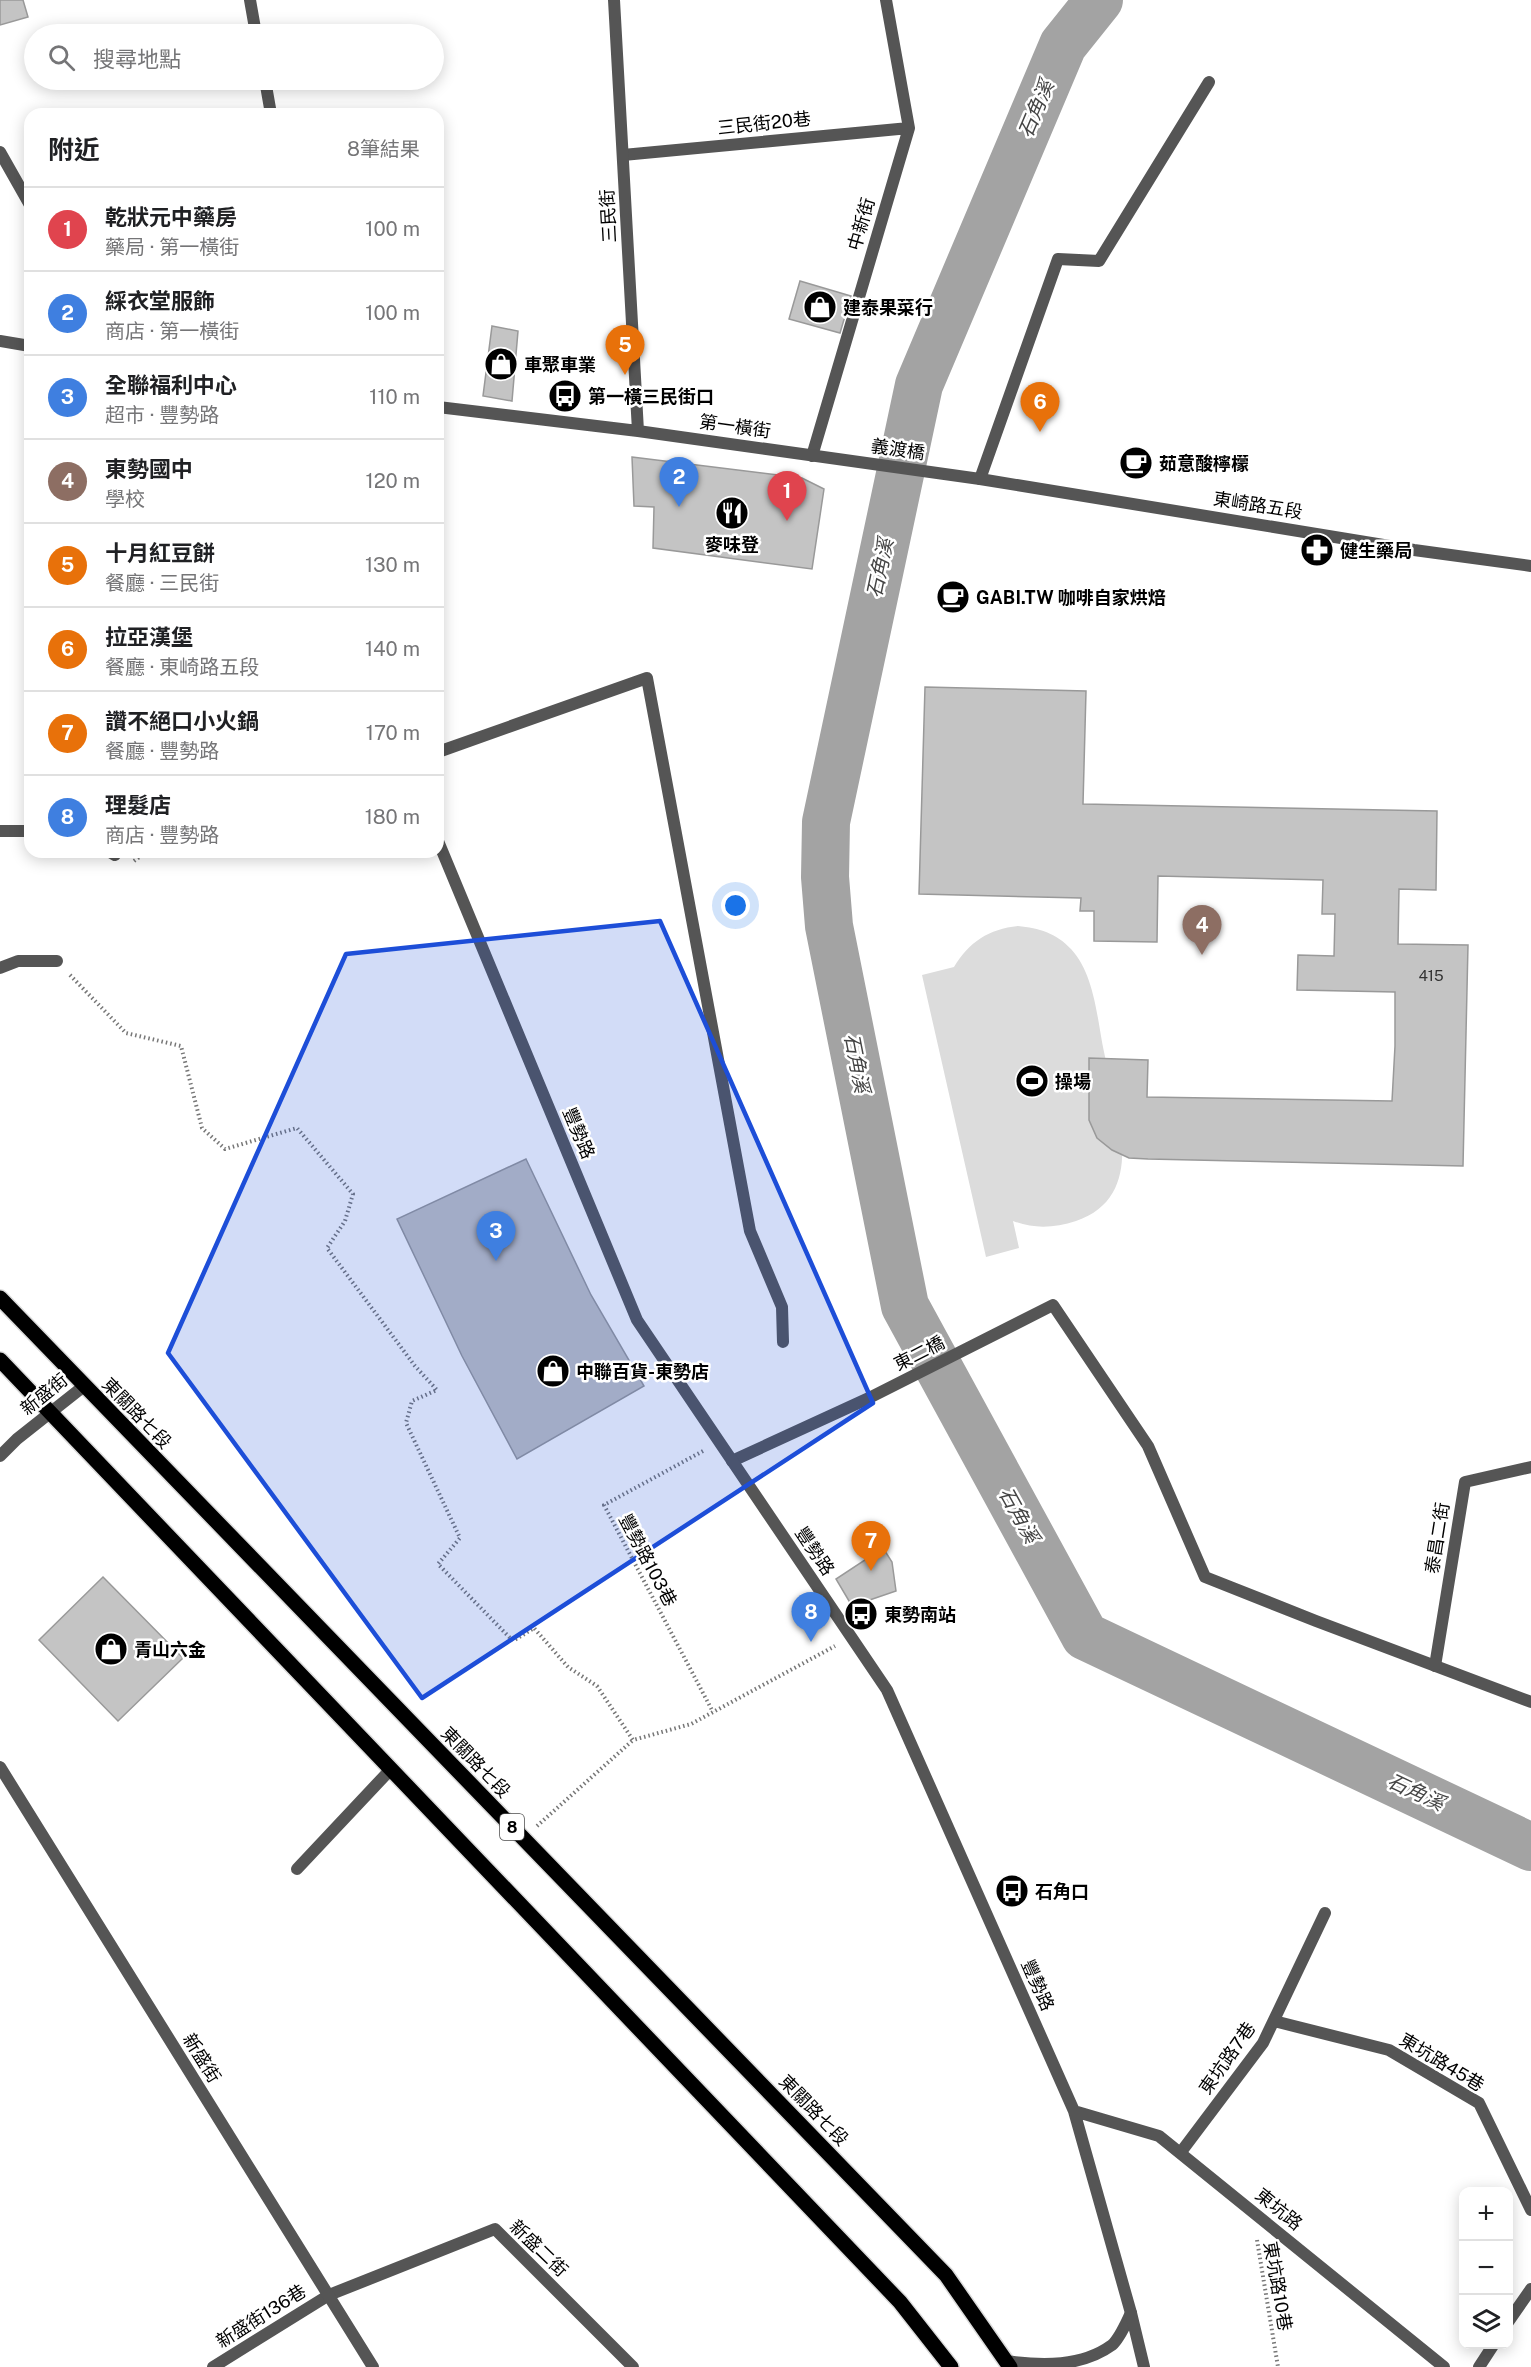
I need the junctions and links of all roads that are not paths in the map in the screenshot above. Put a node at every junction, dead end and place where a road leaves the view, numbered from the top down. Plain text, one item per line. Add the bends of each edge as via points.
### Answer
1 (250, 0) edge
2 (614, 0) edge
3 (886, 0) edge
4 (254, 24) edge
5 (1209, 82) dead end
6 (267, 90) edge
7 (270, 108) edge
8 (909, 128) junction
9 (0, 152) edge
10 (622, 155) junction
11 (24, 194) edge
12 (0, 340) edge
13 (24, 345) edge
14 (444, 407) edge
15 (638, 431) junction
16 (812, 456) junction
17 (980, 478) junction
18 (1531, 566) edge
19 (444, 750) edge
20 (0, 831) edge
21 (24, 831) edge
22 (444, 855) edge
23 (57, 961) road end
24 (0, 968) edge
25 (0, 1298) edge
26 (783, 1342) dead end
27 (0, 1360) edge
28 (84, 1386) junction
29 (50, 1413) junction
30 (0, 1456) edge
31 (732, 1461) junction
32 (1531, 1467) edge
33 (1434, 1666) junction
34 (1531, 1702) edge
35 (0, 1767) edge
36 (391, 1769) junction
37 (297, 1869) dead end
38 (1324, 1913) dead end
39 (1274, 2021) junction
40 (1074, 2111) junction
41 (1181, 2152) junction
42 (1531, 2210) edge
43 (1531, 2289) edge
44 (329, 2295) junction
45 (1131, 2313) junction
46 (1513, 2316) edge
47 (1491, 2349) edge
48 (1008, 2364) edge
49 (213, 2367) edge
50 (373, 2367) edge
51 (633, 2367) edge
52 (951, 2367) edge
53 (1144, 2367) edge
54 (1444, 2367) edge
55 (1479, 2367) edge

1 - 4 street
2 - 10 street, 三民街
3 - 8 street, 中新街
5 - 17 street via 1099,261 1058,259
6 - 7 street
8 - 10 street, 三民街20巷
8 - 16 street, 中新街
9 - 11 street
10 - 15 street, 三民街
12 - 13 street
14 - 15 street, 第一橫街
15 - 16 street, 第一橫街
16 - 17 street, 義渡橋
17 - 18 street, 東崎路五段
19 - 26 street via 647,678 750,1231 782,1307
20 - 21 street
22 - 31 street, 豐勢路 via 637,1320
23 - 24 street via 18,961
25 - 28 main road, 東關路七段 / 8
27 - 29 main road
28 - 29 street, 新盛街
28 - 48 main road, 東關路七段 / 8 via 946,2275
29 - 30 street, 新盛街
29 - 36 main road
31 - 33 street, 東二橋 via 870,1398 1053,1305 1148,1446 1205,1577
31 - 40 street, 豐勢路 via 888,1690
32 - 33 street, 泰昌二街 via 1465,1482
33 - 34 street
35 - 44 street, 新盛街
36 - 37 street
36 - 52 main road via 900,2302
38 - 39 street, 東坑路7巷
39 - 41 street, 東坑路7巷 via 1263,2043
39 - 42 street, 東坑路45巷 via 1389,2050 1479,2103
40 - 41 street, 東坑路 via 1159,2136
40 - 45 street, 豐勢路
41 - 54 street, 東坑路
43 - 46 street
44 - 49 street, 新盛街136巷
44 - 50 street, 新盛街
44 - 51 street, 新盛二街 via 495,2229
45 - 48 street via 1113,2345 1082,2363
45 - 53 street, 豐勢路
47 - 55 street

